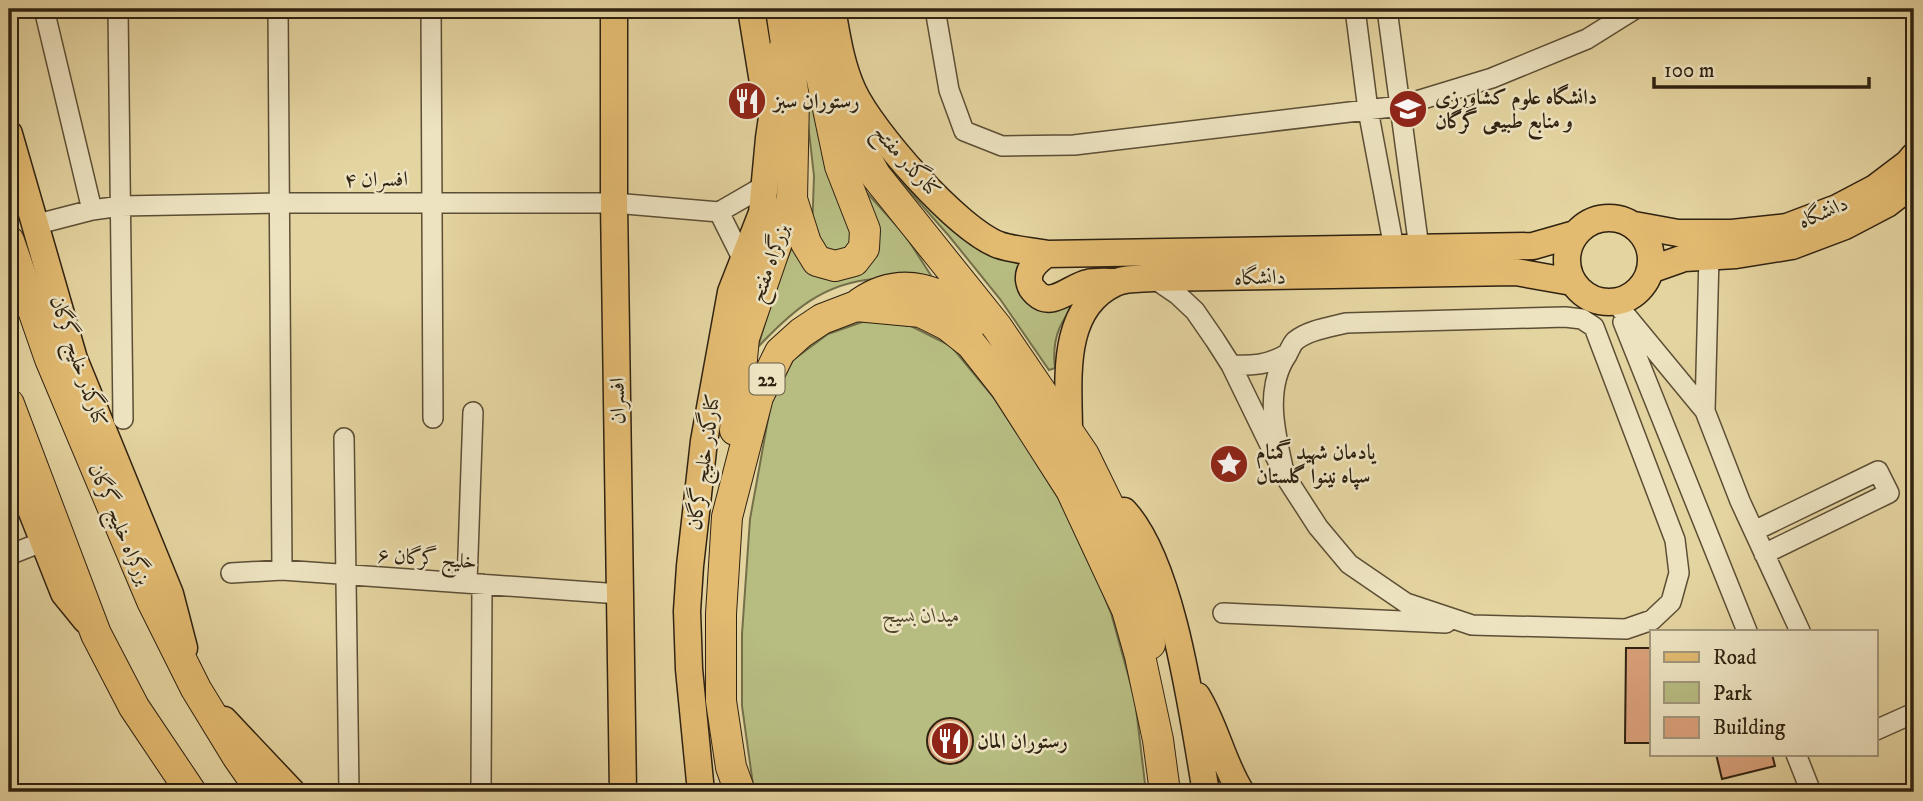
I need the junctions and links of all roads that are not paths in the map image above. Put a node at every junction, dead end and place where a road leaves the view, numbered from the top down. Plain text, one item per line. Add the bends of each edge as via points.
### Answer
1 (44, 9) edge
2 (118, 9) edge
3 (278, 9) edge
4 (430, 9) edge
5 (614, 9) edge
6 (751, 9) edge
7 (807, 9) edge
8 (832, 9) edge
9 (935, 9) edge
10 (1355, 9) edge
11 (1387, 9) edge
12 (1627, 11) edge
13 (783, 19) edge
14 (822, 80) junction
15 (1400, 106) junction
16 (1368, 110) junction
17 (9, 134) edge
18 (769, 138) junction
19 (1914, 156) edge
20 (1914, 183) edge
21 (764, 186) junction
22 (792, 199) junction
23 (432, 201) junction
24 (279, 203) junction
25 (614, 203) junction
26 (121, 206) junction
27 (92, 210) junction
28 (719, 212) junction
29 (34, 225) junction
30 (1634, 225) junction
31 (1574, 234) junction
32 (9, 241) edge
33 (1407, 248) junction
34 (1184, 252) junction
35 (1047, 254) junction
36 (1709, 257) junction
37 (743, 260) junction
38 (1650, 270) junction
39 (1153, 278) junction
40 (1184, 278) junction
41 (1117, 282) junction
42 (1572, 282) junction
43 (1615, 302) junction
44 (856, 306) junction
45 (998, 327) junction
46 (1287, 354) junction
47 (1231, 365) junction
48 (9, 404) edge
49 (1705, 411) junction
50 (474, 412) dead end
51 (433, 418) dead end
52 (123, 419) dead end
53 (1069, 433) junction
54 (344, 438) dead end
55 (9, 454) edge
56 (1284, 476) junction
57 (1101, 487) junction
58 (727, 517) junction
59 (1754, 531) junction
60 (42, 542) junction
61 (1765, 554) junction
62 (9, 555) edge
63 (282, 570) junction
64 (231, 573) dead end
65 (345, 575) junction
66 (475, 584) junction
67 (620, 594) junction
68 (1223, 612) dead end
69 (1472, 625) junction
70 (1747, 630) edge
71 (1800, 630) edge
72 (96, 634) junction
73 (1186, 680) junction
74 (621, 681) junction
75 (196, 689) junction
76 (1914, 713) edge
77 (1878, 729) edge
78 (1158, 740) junction
79 (1797, 756) edge
80 (732, 784) edge
81 (191, 792) edge
82 (262, 792) edge
83 (292, 792) edge
84 (349, 792) edge
85 (481, 792) edge
86 (611, 792) edge
87 (623, 792) edge
88 (638, 792) edge
89 (701, 792) edge
90 (1165, 792) edge
91 (1206, 792) edge
92 (1241, 792) edge
93 (1811, 792) edge

1 - 27 street
2 - 26 street
3 - 24 street
4 - 23 street
5 - 25 main road, افسران
6 - 18 main road
7 - 14 highway, 22
8 - 35 main road, کنارگذر مفتح via 839,53 853,91 903,161 972,230 1000,245
9 - 16 street via 949,90 964,131 1002,145 1074,145
10 - 16 street
11 - 15 street
12 - 15 street via 1587,39 1492,78
13 - 18 main road
13 - 22 highway, بزرگراه مفتح / 22 via 794,98
14 - 22 highway via 840,166 865,230 864,247 854,261 835,266 817,261
14 - 45 highway, 22 via 876,176
15 - 16 street
15 - 33 street
16 - 33 street
17 - 29 main road, کنارگذر خلیج گرگان
18 - 21 main road, کنارگذر خلیج گرگان
19 - 30 main road, دانشگاه via 1875,188 1787,227 1678,233
20 - 36 main road, دانشگاه via 1887,204 1845,226 1792,246
21 - 28 street
21 - 37 main road, کنارگذر خلیج گرگان via 762,213
22 - 58 highway, بزرگراه مفتح / 22 via 744,338
23 - 24 street, افسران ۴
23 - 25 street, افسران ۴
23 - 51 street
24 - 26 street, افسران ۴
24 - 63 street
25 - 28 street, افسران ۴
25 - 67 main road, افسران
26 - 27 street, افسران ۴
26 - 52 street
27 - 29 street, افسران ۴
28 - 37 street
29 - 75 main road, کنارگذر خلیج گرگان via 74,359 170,594
30 - 31 main road via 1602,217
30 - 38 main road via 1651,253
31 - 33 main road, دانشگاه via 1533,246
31 - 42 main road via 1567,249
32 - 75 highway, بزرگراه خلیج گرگان via 50,359 152,600
33 - 34 main road, دانشگاه
34 - 35 main road, دانشگاه
34 - 40 main road
35 - 41 main road, دانشگاه via 1028,274 1030,287 1041,298 1053,299 1088,283
36 - 38 main road, دانشگاه via 1684,258
36 - 49 street
37 - 89 main road, کنارگذر خلیج گرگان via 731,292 714,380 690,566 687,611
38 - 43 main road via 1631,296
39 - 40 main road, دانشگاه
39 - 41 main road, دانشگاه
39 - 47 street via 1195,311
40 - 42 main road, دانشگاه via 1516,272
41 - 53 main road via 1095,296 1078,321 1069,354
42 - 43 main road via 1591,298
43 - 49 street
43 - 70 street
44 - 45 highway via 873,294 896,288 925,288
44 - 58 highway, 22 via 822,319 780,352 758,397
44 - 78 highway, 22 via 921,312 947,325 971,344 1005,387 1071,490 1127,610
45 - 53 highway, 22
46 - 47 street via 1274,362
46 - 56 street via 1279,365 1273,398
46 - 69 street via 1295,341 1346,323 1565,317 1582,319 1594,327 1675,540 1679,573 1671,602 1652,620 1626,629
47 - 56 street
48 - 72 highway
49 - 59 street
50 - 66 street
53 - 57 highway, 22
54 - 65 street
55 - 60 main road
56 - 69 street via 1349,564 1406,603
57 - 73 main road via 1130,518 1153,559
57 - 78 highway, 22 via 1146,595
58 - 80 highway, 22 via 721,701
59 - 61 street
59 - 61 street via 1878,471 1889,494
60 - 62 street
60 - 72 main road via 64,593
61 - 71 street
63 - 64 street, خلیج گرگان ۶
63 - 65 street, خلیج گرگان ۶
65 - 66 street, خلیج گرگان ۶
65 - 84 street
66 - 67 street, خلیج گرگان ۶
66 - 85 street
67 - 74 main road, افسران
68 - 69 street
72 - 81 highway via 134,707
73 - 91 main road
73 - 92 main road via 1210,717 1227,771
74 - 86 main road via 609,718
74 - 87 main road, افسران
74 - 88 main road via 636,716
75 - 82 highway, بزرگراه خلیج گرگان
75 - 83 main road, کنارگذر خلیج گرگان
76 - 77 street
78 - 90 highway, 22
79 - 93 street

